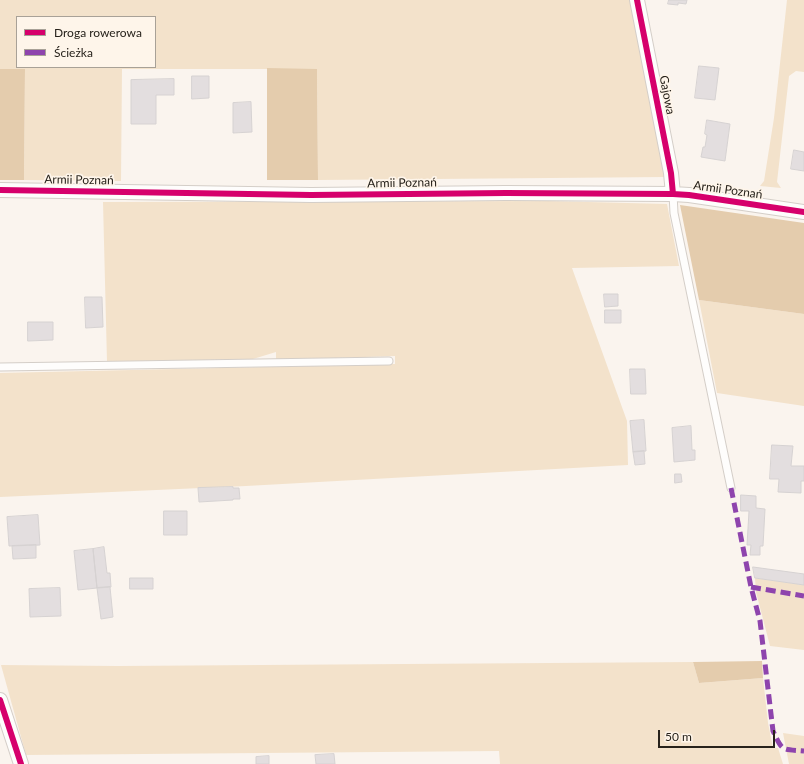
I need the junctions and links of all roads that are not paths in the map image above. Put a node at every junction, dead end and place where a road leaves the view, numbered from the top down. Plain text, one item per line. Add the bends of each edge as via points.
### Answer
1 (637, 0) edge
2 (0, 190) edge
3 (673, 194) junction
4 (804, 212) edge
5 (389, 361) dead end
6 (0, 367) edge
7 (731, 488) dead end
8 (0, 700) edge
9 (21, 764) edge

1 - 3 street, Gajowa
2 - 3 street, Armii Poznań via 311,195
3 - 4 street, Armii Poznań
3 - 7 lane via 674,213
5 - 6 lane
8 - 9 street

